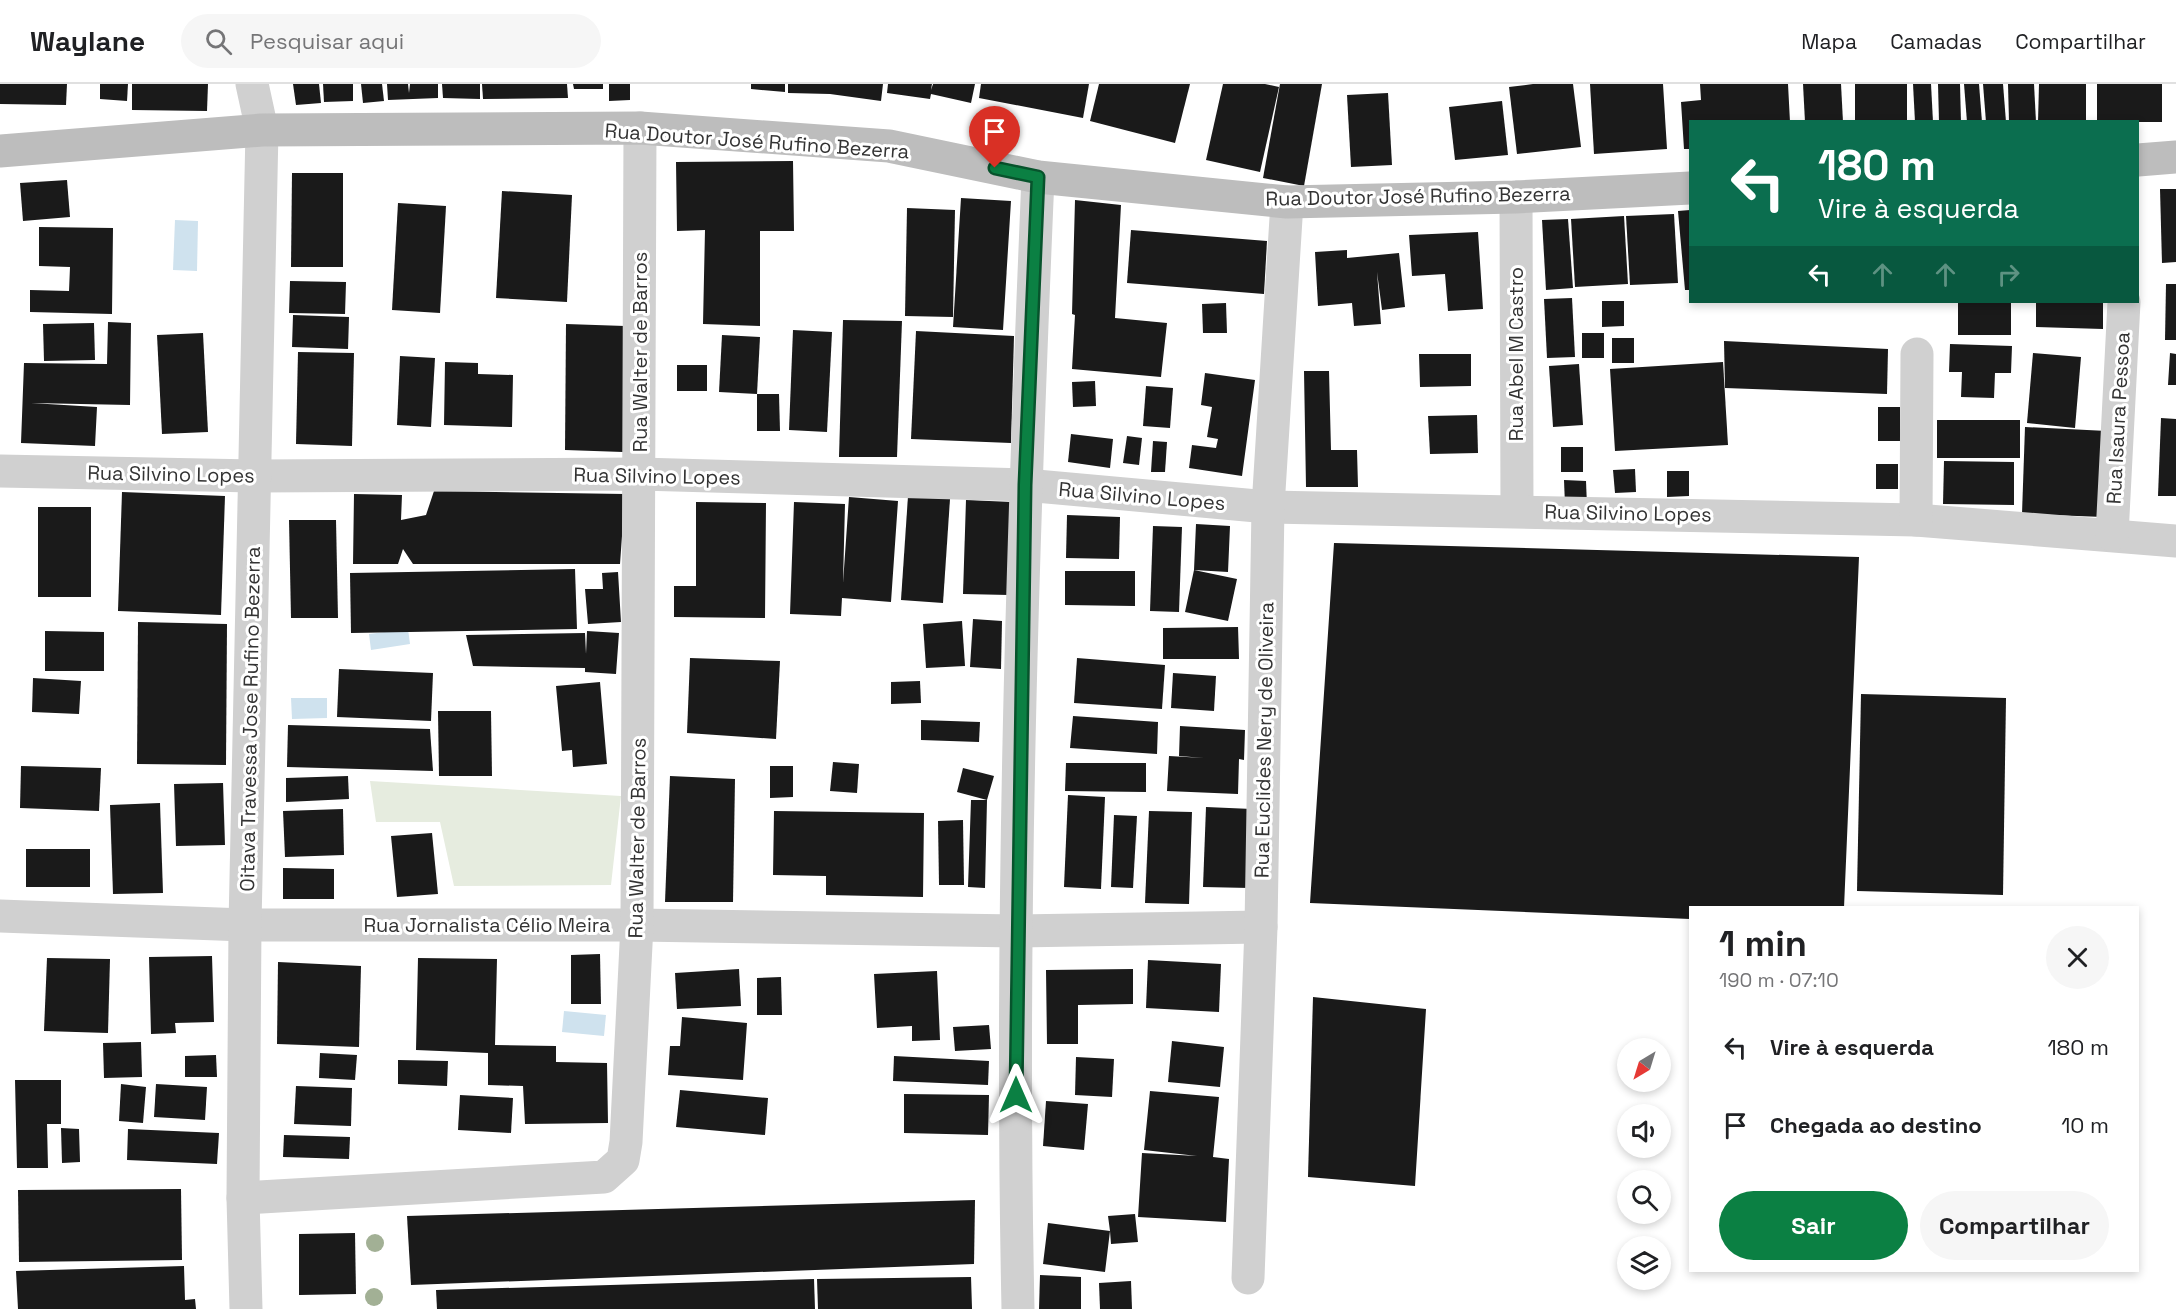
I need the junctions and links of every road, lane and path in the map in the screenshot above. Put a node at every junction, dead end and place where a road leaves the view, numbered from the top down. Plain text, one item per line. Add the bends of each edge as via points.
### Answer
1 (252, 84) edge
2 (640, 128) junction
3 (262, 130) junction
4 (0, 151) edge
5 (2176, 157) edge
6 (2139, 160) edge
7 (1038, 177) junction
8 (1689, 188) edge
9 (1516, 197) junction
10 (1287, 202) junction
11 (2124, 303) edge
12 (1917, 354) dead end
13 (0, 471) edge
14 (640, 474) junction
15 (255, 476) junction
16 (1025, 485) junction
17 (1268, 507) junction
18 (1517, 511) junction
19 (1916, 520) junction
20 (2112, 535) junction
21 (2176, 541) edge
22 (0, 916) edge
23 (245, 925) junction
24 (637, 926) junction
25 (1261, 927) junction
26 (1017, 931) junction
27 (243, 1198) junction
28 (1248, 1278) dead end
29 (246, 1309) edge
30 (1018, 1309) edge

1 - 3 street, Oitava Travessa Jose Rufino Bezerra
2 - 3 main road, Rua Doutor José Rufino Bezerra
2 - 7 main road, Rua Doutor José Rufino Bezerra via 889,146
2 - 14 street, Rua Walter de Barros
3 - 4 main road, Rua Doutor José Rufino Bezerra
3 - 15 street, Oitava Travessa Jose Rufino Bezerra
5 - 6 main road
7 - 10 main road, Rua Doutor José Rufino Bezerra
7 - 16 street
8 - 9 main road, Rua Doutor José Rufino Bezerra
9 - 10 main road, Rua Doutor José Rufino Bezerra
9 - 18 street, Rua Abel M Castro
10 - 17 street, Rua Euclides Nery de Oliveira
11 - 20 street, Rua Isaura Pessoa
12 - 19 street
13 - 15 street, Rua Silvino Lopes
14 - 15 street, Rua Silvino Lopes
14 - 16 street, Rua Silvino Lopes
14 - 24 street, Rua Walter de Barros
15 - 23 street, Oitava Travessa Jose Rufino Bezerra
16 - 17 street, Rua Silvino Lopes
16 - 26 street
17 - 18 street, Rua Silvino Lopes
17 - 25 street, Rua Euclides Nery de Oliveira
18 - 19 street, Rua Silvino Lopes
19 - 20 street, Rua Silvino Lopes
20 - 21 street, Rua Silvino Lopes
22 - 23 street, Rua Jornalista Célio Meira
23 - 24 street, Rua Jornalista Célio Meira
23 - 27 street, Oitava Travessa Jose Rufino Bezerra
24 - 26 street, Rua Jornalista Célio Meira
24 - 27 street, Rua Walter de Barros via 626,1142 622,1160 604,1177
25 - 26 street, Rua Jornalista Célio Meira
25 - 28 street, Rua Euclides Nery de Oliveira
26 - 30 street
27 - 29 street, Oitava Travessa Jose Rufino Bezerra

